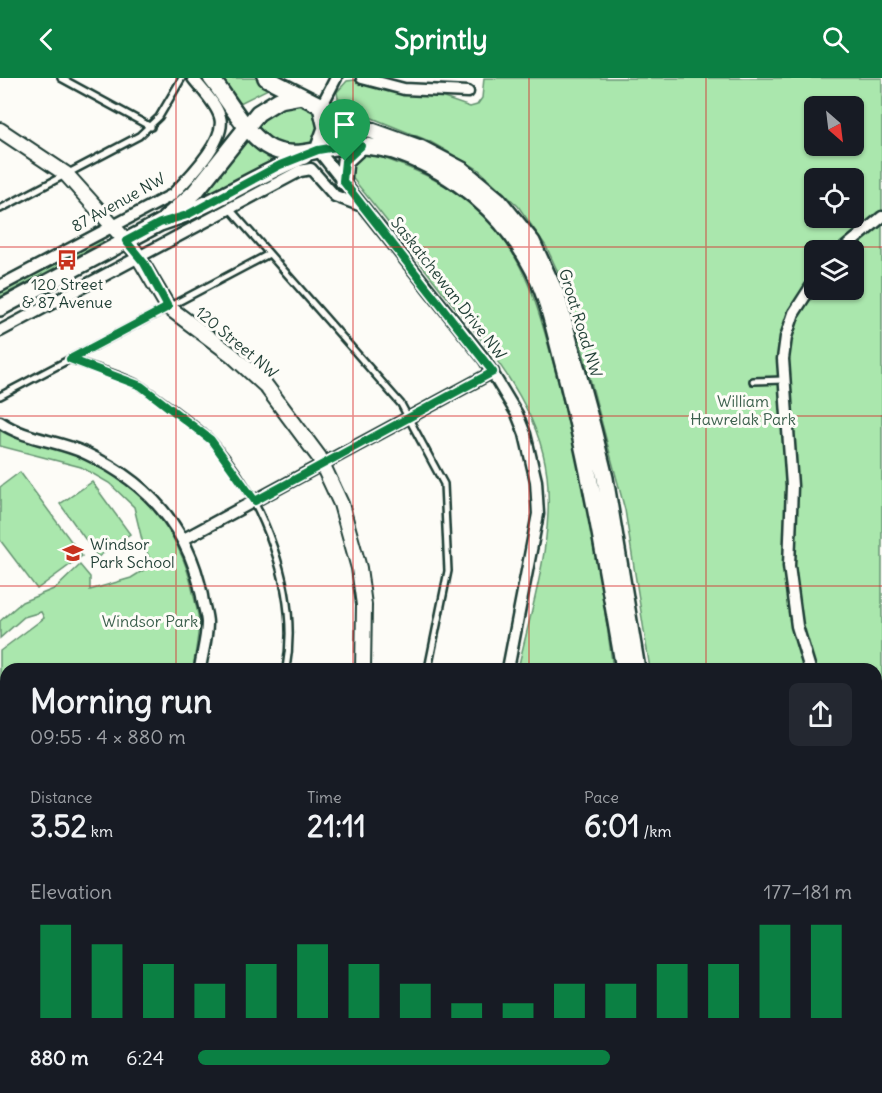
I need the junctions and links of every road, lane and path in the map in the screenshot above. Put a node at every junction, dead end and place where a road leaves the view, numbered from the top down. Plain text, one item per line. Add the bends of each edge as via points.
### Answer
1 (61, 78) edge
2 (182, 78) edge
3 (193, 78) edge
4 (211, 78) edge
5 (266, 78) edge
6 (336, 78) edge
7 (362, 78) edge
8 (468, 92) dead end
9 (301, 96) junction
10 (321, 106) junction
11 (151, 127) junction
12 (248, 127) junction
13 (0, 130) edge
14 (361, 146) junction
15 (318, 150) junction
16 (66, 174) junction
17 (343, 181) junction
18 (362, 206) junction
19 (0, 209) edge
20 (230, 209) junction
21 (882, 217) edge
22 (160, 223) junction
23 (111, 227) junction
24 (854, 240) edge
25 (126, 241) junction
26 (269, 254) junction
27 (139, 257) junction
28 (0, 286) edge
29 (804, 298) edge
30 (168, 307) junction
31 (0, 308) edge
32 (0, 331) edge
33 (70, 359) junction
34 (493, 372) junction
35 (783, 380) junction
36 (753, 381) dead end
37 (0, 396) edge
38 (409, 417) junction
39 (0, 422) edge
40 (322, 464) junction
41 (255, 501) junction
42 (184, 539) junction
43 (201, 663) edge
44 (286, 663) edge
45 (363, 663) edge
46 (429, 663) edge
47 (509, 663) edge
48 (623, 663) edge
49 (636, 663) edge
50 (808, 663) edge

1 - 11 lane
2 - 11 lane
3 - 23 street, 87 Avenue NW via 221,118 220,134 172,195
4 - 12 main road
5 - 9 main road
6 - 10 street
7 - 8 street via 404,89
9 - 10 main road
9 - 12 main road, 87 Avenue NW via 267,106
10 - 15 main road via 326,128
10 - 49 main road, Groat Road NW via 462,170 518,222 543,261 557,296 605,478
11 - 16 lane
12 - 15 main road via 278,151
12 - 22 main road, 87 Avenue NW via 195,192
13 - 16 street, 120 Street NW
14 - 15 main road, Groat Road NW
14 - 17 main road via 345,161
14 - 48 main road, Groat Road NW via 402,154 450,178 491,212 529,261 549,313 580,432
15 - 17 street, Saskatchewan Drive NW
15 - 22 main road, 87 Avenue NW via 280,165 187,215
16 - 19 lane
16 - 23 street, 120 Street NW
17 - 18 street, Saskatchewan Drive NW
18 - 20 street via 335,196 311,169 300,171
18 - 34 street, Saskatchewan Drive NW
20 - 26 lane
20 - 27 street
21 - 24 street
22 - 25 main road, 87 Avenue NW
23 - 25 street, 120 Street NW
23 - 28 street, 87 Avenue NW
25 - 27 street, 120 Street NW
25 - 31 main road, 87 Avenue NW
26 - 30 lane
26 - 38 lane
27 - 30 street, 120 Street NW
27 - 32 street
29 - 35 street via 786,338
30 - 33 lane
30 - 40 street, 120 Street NW via 266,386
33 - 37 lane
33 - 41 lane via 141,386 211,440
34 - 38 street
34 - 47 street, Saskatchewan Drive NW via 525,434 536,482 538,514
35 - 36 lane
35 - 50 street via 792,486 789,566 797,626
38 - 40 street
38 - 46 lane via 444,484 448,571
39 - 42 street via 15,432 62,444 112,466 152,498
40 - 41 street
40 - 45 street, 120 Street NW via 351,534 359,568 364,605
41 - 42 street
41 - 44 lane via 283,574
42 - 43 street via 207,623

